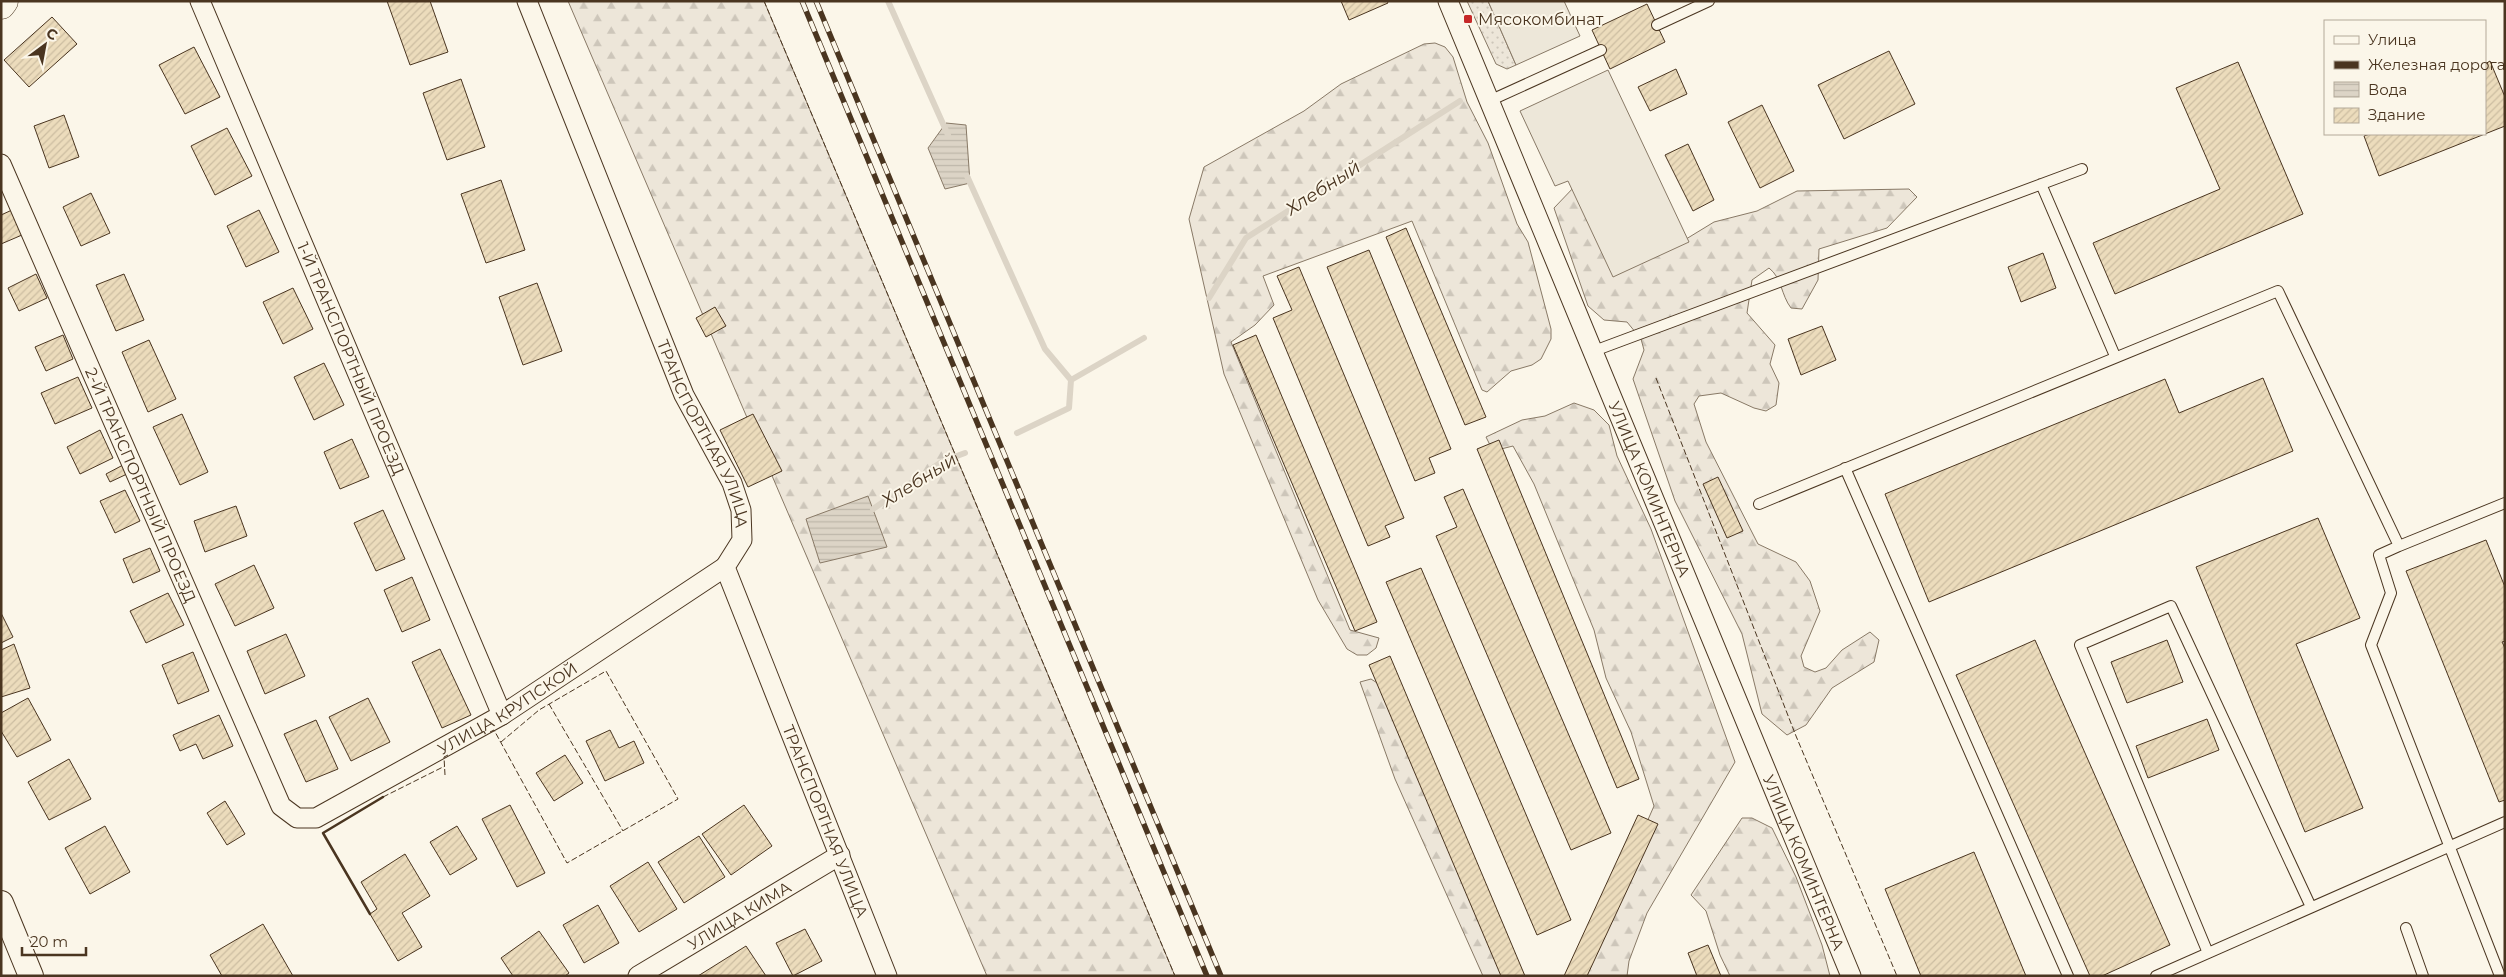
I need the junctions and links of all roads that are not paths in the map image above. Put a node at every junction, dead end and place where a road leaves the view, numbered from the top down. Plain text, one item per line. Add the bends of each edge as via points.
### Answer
1 (4, 1) edge
2 (200, 1) edge
3 (527, 1) edge
4 (1448, 1) edge
5 (1709, 1) edge
6 (1, 5) edge
7 (1657, 25) dead end
8 (1602, 50) dead end
9 (1489, 101) junction
10 (1, 164) edge
11 (2082, 169) dead end
12 (2041, 184) junction
13 (1594, 351) junction
14 (2115, 356) junction
15 (1845, 468) junction
16 (2505, 503) edge
17 (1759, 504) dead end
18 (2399, 546) junction
19 (725, 566) junction
20 (502, 715) junction
21 (281, 806) joint
22 (2505, 822) edge
23 (2450, 846) junction
24 (840, 855) junction
25 (1, 903) edge
26 (2311, 907) junction
27 (2406, 928) dead end
28 (2208, 953) junction
29 (31, 976) edge
30 (638, 976) edge
31 (887, 976) edge
32 (1851, 976) edge
33 (2068, 976) edge
34 (2156, 976) edge
35 (2423, 976) edge
36 (2500, 976) edge

1 - 6 main road
2 - 20 street, 1-Й ТРАНСПОРТНЫЙ ПРОЕЗД
3 - 19 street, ТРАНСПОРТНАЯ УЛИЦА via 684,395 732,483 741,510 742,540
4 - 9 street, УЛИЦА КОМИНТЕРНА
5 - 7 lane
8 - 9 lane
9 - 13 street, УЛИЦА КОМИНТЕРНА
10 - 21 street, 2-Й ТРАНСПОРТНЫЙ ПРОЕЗД
11 - 12 lane
12 - 13 lane
12 - 14 lane
13 - 32 street, УЛИЦА КОМИНТЕРНА
14 - 15 lane
14 - 18 lane via 2278,291
15 - 17 lane
15 - 33 lane
16 - 18 lane
18 - 23 lane via 2380,555 2391,593 2371,644
19 - 20 street, УЛИЦА КРУПСКОЙ
19 - 24 street, ТРАНСПОРТНАЯ УЛИЦА
20 - 21 street, УЛИЦА КРУПСКОЙ via 316,818 297,818
22 - 23 lane
23 - 26 lane
23 - 36 lane
24 - 30 street, УЛИЦА КИМА
24 - 31 street, ТРАНСПОРТНАЯ УЛИЦА
25 - 29 street
26 - 28 lane
26 - 28 lane via 2171,606 2080,645
27 - 35 lane
28 - 34 lane

